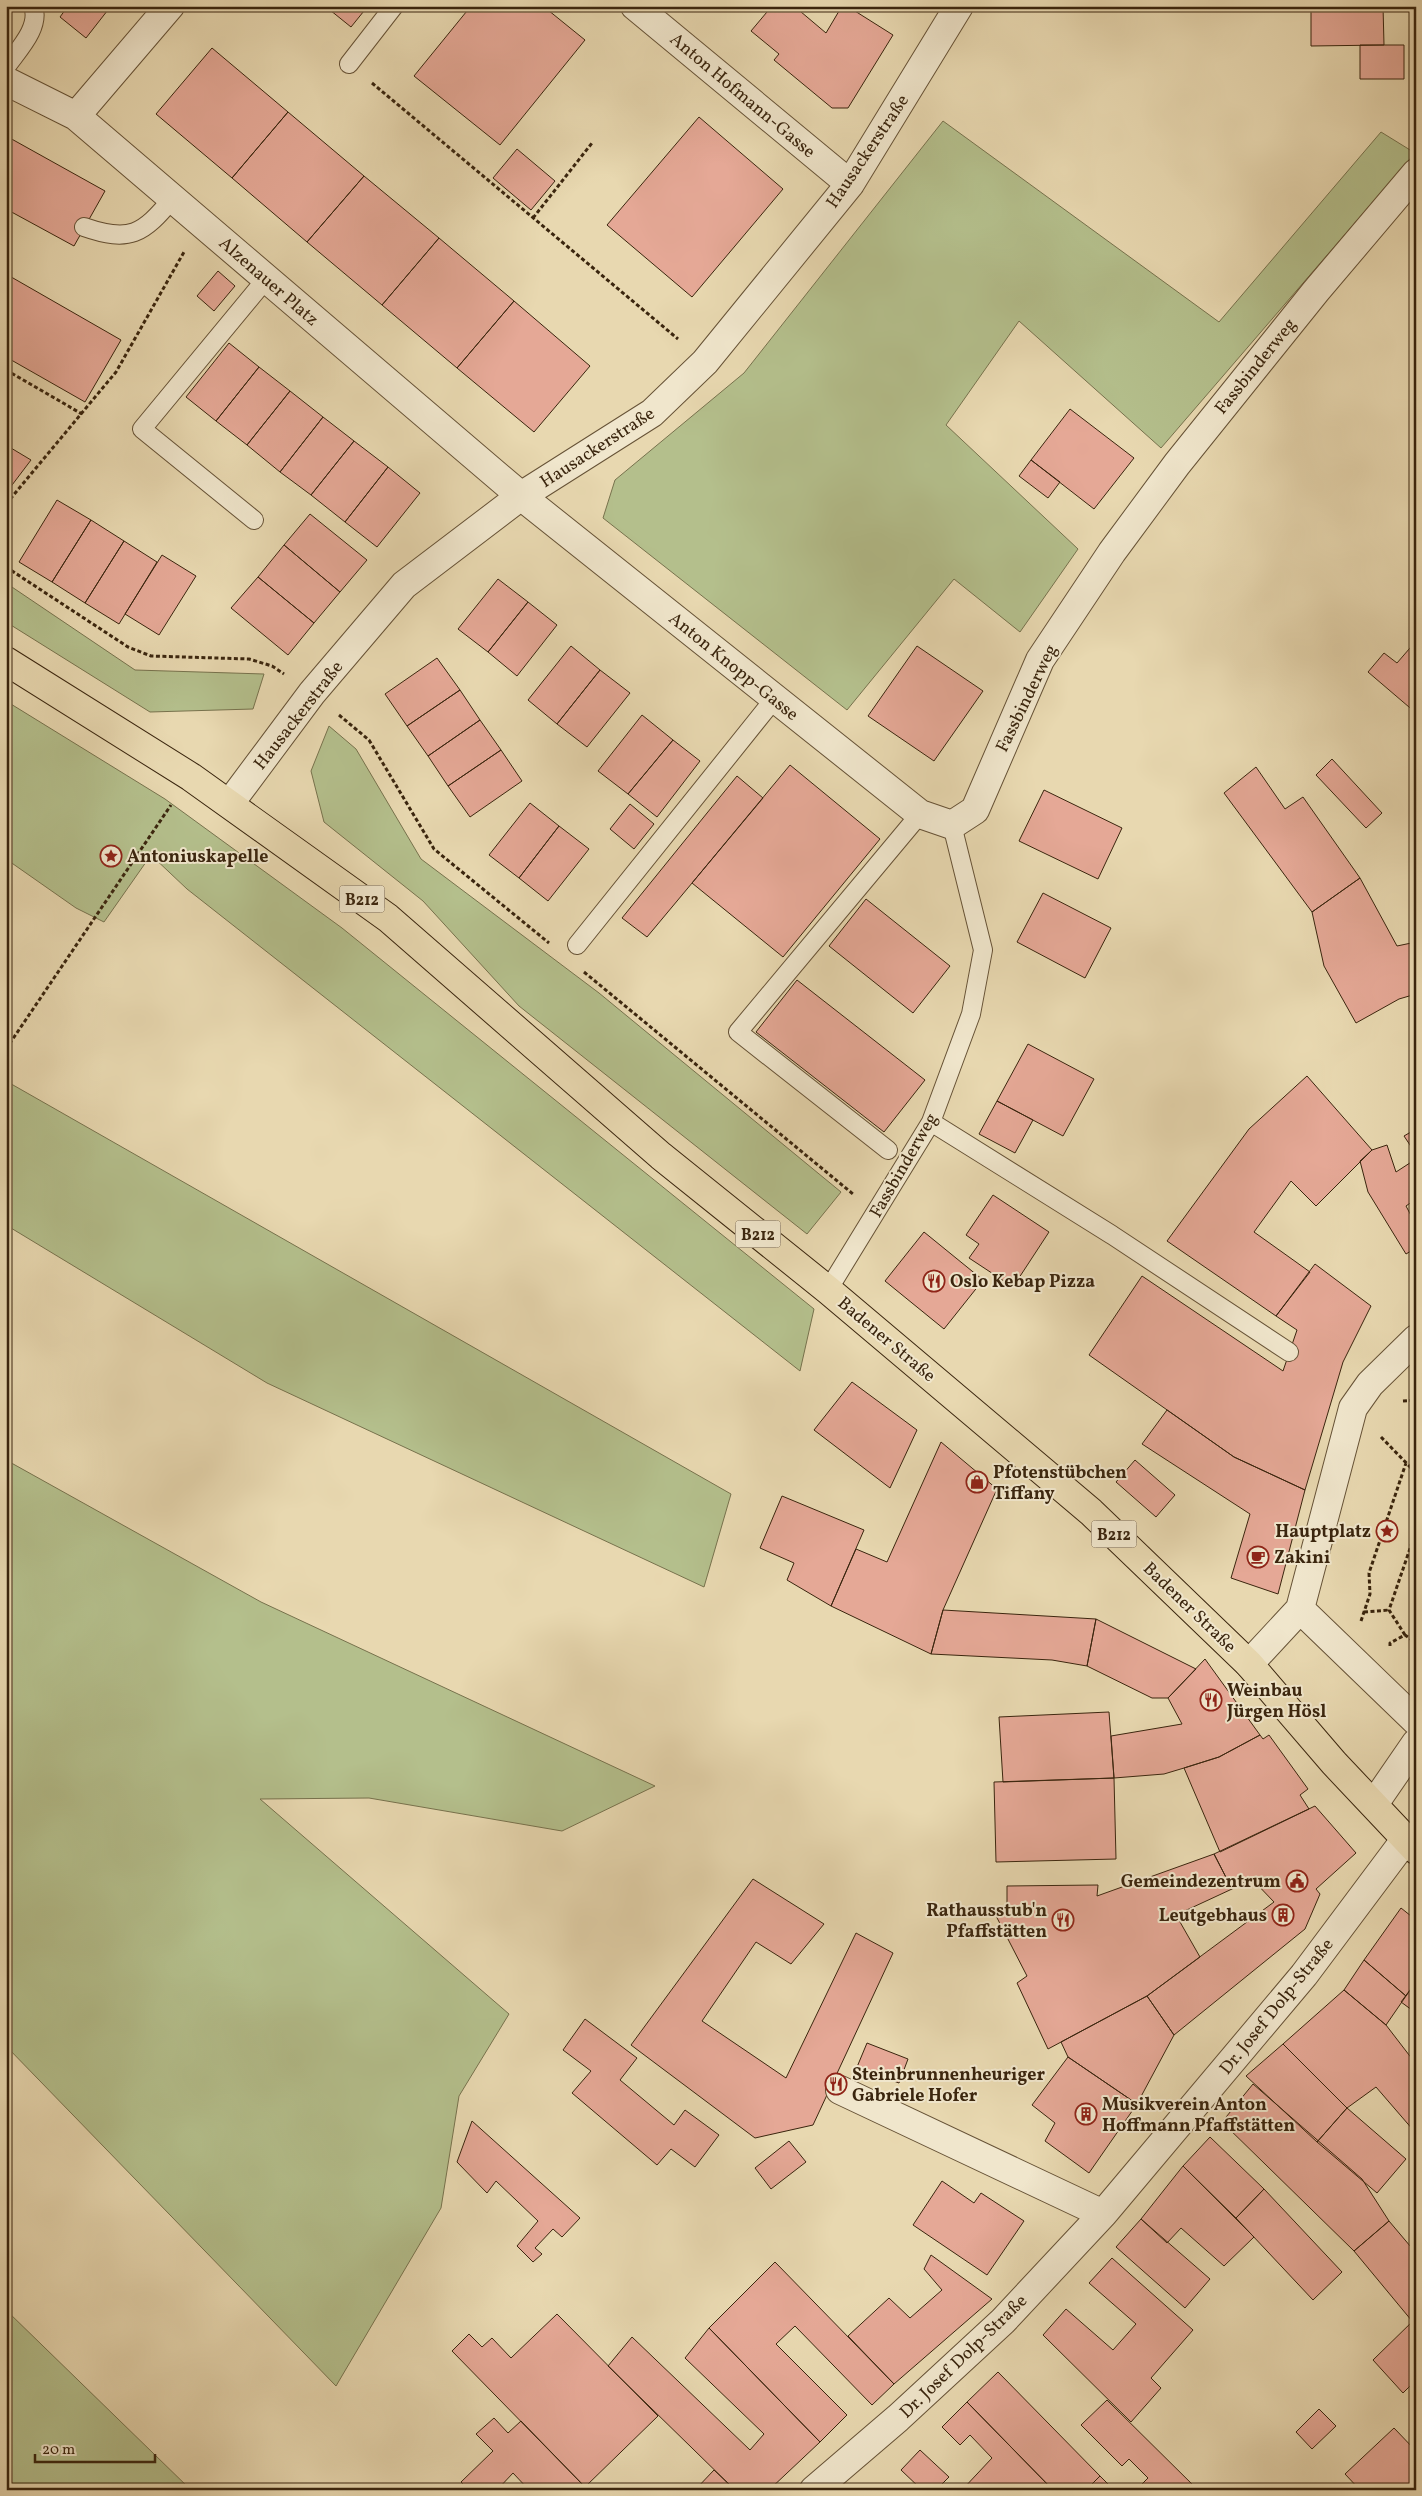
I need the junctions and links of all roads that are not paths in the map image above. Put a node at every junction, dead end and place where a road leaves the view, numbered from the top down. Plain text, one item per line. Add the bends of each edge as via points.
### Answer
1 (33, 6) edge
2 (170, 6) edge
3 (394, 6) edge
4 (636, 6) edge
5 (959, 6) edge
6 (348, 64) road end
7 (6, 66) edge
8 (6, 81) edge
9 (76, 116) junction
10 (1416, 173) edge
11 (850, 184) junction
12 (172, 199) junction
13 (84, 227) dead end
14 (266, 279) junction
15 (521, 496) junction
16 (254, 520) dead end
17 (6, 661) edge
18 (775, 698) junction
19 (230, 803) junction
20 (920, 814) junction
21 (952, 825) junction
22 (577, 946) dead end
23 (931, 1122) junction
24 (888, 1150) dead end
25 (828, 1290) junction
26 (1416, 1339) edge
27 (1289, 1352) dead end
28 (1300, 1609) junction
29 (1249, 1664) junction
30 (1416, 1721) edge
31 (1416, 1743) edge
32 (1374, 1804) junction
33 (1410, 1845) edge
34 (840, 2090) dead end
35 (1103, 2214) junction
36 (814, 2490) edge

1 - 7 lane via 36,14 32,29
2 - 9 street
3 - 6 lane
4 - 11 street, Anton Hofmann-Gasse
5 - 11 street, Hausackerstraße
8 - 9 street, Alzenauer Platz
9 - 12 street, Alzenauer Platz
10 - 21 street, Fassbinderweg via 1177,464 1112,552 1040,660 975,810
11 - 15 street, Hausackerstraße via 705,362 652,413
12 - 13 lane via 152,224 132,233 108,236
12 - 14 street, Alzenauer Platz
14 - 15 street, Alzenauer Platz
14 - 16 lane via 142,429
15 - 18 street, Anton Knopp-Gasse
15 - 19 street, Hausackerstraße via 404,585 312,693
17 - 19 main road, B212
18 - 20 street, Anton Knopp-Gasse
18 - 22 lane
19 - 25 main road, B212 via 388,918 661,1156
20 - 21 street, Anton Knopp-Gasse
20 - 24 lane via 738,1032
21 - 23 lane, Fassbinderweg via 983,950 971,1014
23 - 25 lane, Fassbinderweg
23 - 27 lane via 1112,1235
25 - 29 main road, Badener Straße / B212 via 1091,1512
26 - 28 street via 1370,1384 1353,1408
28 - 29 street
28 - 30 street
29 - 32 main road, Badener Straße / B212 via 1334,1763
31 - 32 street
32 - 33 main road, Badener Straße / B212
33 - 35 street, Dr. Josef Dolp-Straße
34 - 35 street
35 - 36 street, Dr. Josef Dolp-Straße via 1003,2320 898,2418

